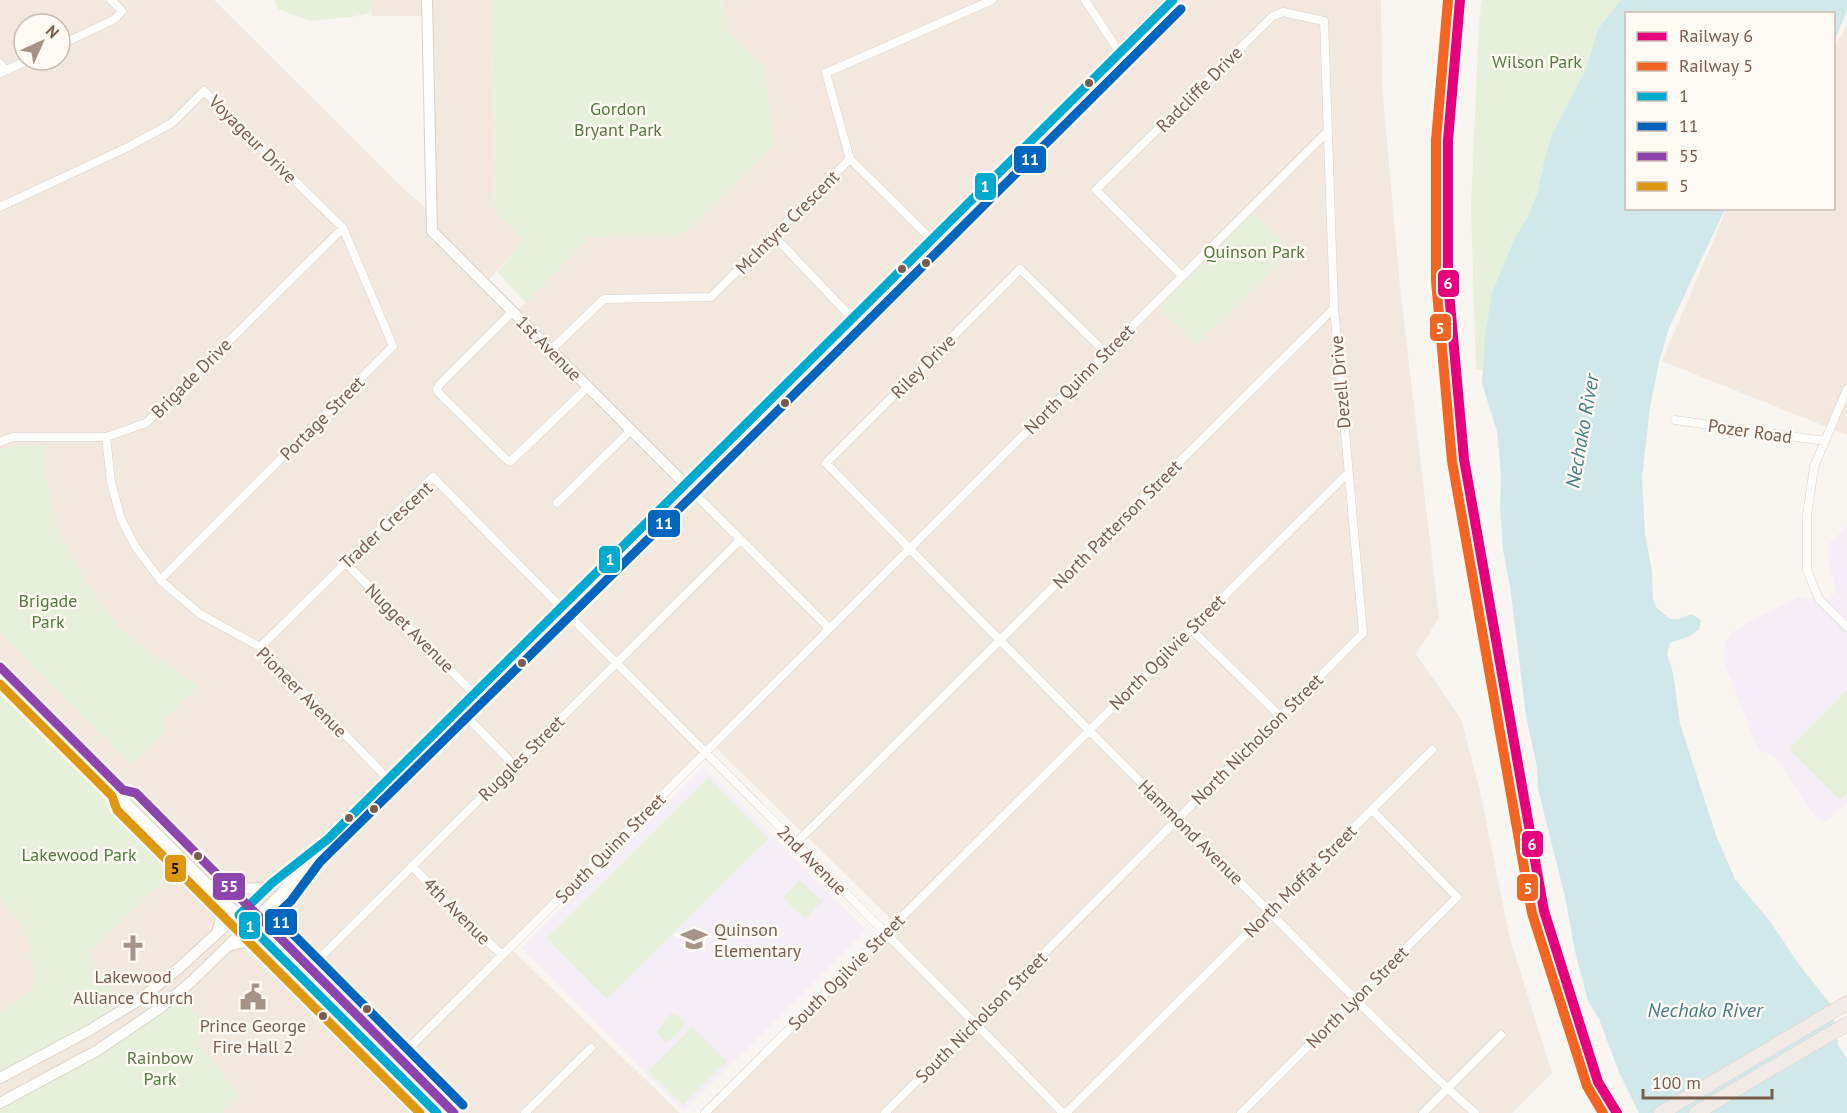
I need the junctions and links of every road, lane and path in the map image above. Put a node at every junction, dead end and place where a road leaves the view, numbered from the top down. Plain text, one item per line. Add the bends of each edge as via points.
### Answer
1 (111, 0) edge
2 (427, 0) edge
3 (992, 0) edge
4 (1085, 0) edge
5 (1173, 0) edge
6 (72, 39) edge
7 (1120, 53) junction
8 (0, 63) edge
9 (3, 72) edge
10 (1328, 131) junction
11 (850, 159) junction
12 (0, 207) edge
13 (343, 228) junction
14 (773, 235) junction
15 (932, 240) junction
16 (1182, 276) junction
17 (1334, 308) junction
18 (513, 311) junction
19 (853, 319) junction
20 (551, 350) junction
21 (1106, 352) junction
22 (588, 387) junction
23 (1847, 389) edge
24 (1676, 420) dead end
25 (631, 430) junction
26 (106, 437) junction
27 (1825, 441) junction
28 (0, 442) edge
29 (1348, 473) junction
30 (686, 485) junction
31 (557, 503) dead end
32 (740, 540) junction
33 (909, 549) junction
34 (346, 563) junction
35 (160, 580) junction
36 (561, 608) junction
37 (1847, 627) edge
38 (829, 628) junction
39 (1191, 629) junction
40 (1363, 633) joint
41 (999, 640) junction
42 (261, 647) junction
43 (616, 663) junction
44 (0, 666) edge
45 (474, 693) junction
46 (459, 708) junction
47 (1281, 716) junction
48 (1089, 730) junction
49 (1432, 750) dead end
50 (705, 754) junction
51 (514, 765) junction
52 (388, 779) junction
53 (123, 790) junction
54 (1372, 810) junction
55 (1177, 818) junction
56 (987, 831) joint
57 (795, 843) junction
58 (311, 854) junction
59 (412, 866) junction
60 (225, 883) junction
61 (270, 885) junction
62 (211, 888) junction
63 (280, 895) junction
64 (248, 906) junction
65 (1269, 911) junction
66 (238, 915) junction
67 (258, 916) junction
68 (1076, 921) joint
69 (249, 926) junction
70 (885, 933) junction
71 (216, 936) junction
72 (285, 942) junction
73 (227, 946) junction
74 (275, 952) junction
75 (502, 955) junction
76 (310, 968) junction
77 (301, 977) junction
78 (1356, 998) junction
79 (1847, 1003) edge
80 (976, 1023) junction
81 (1847, 1024) edge
82 (1501, 1035) dead end
83 (591, 1048) dead end
84 (399, 1057) junction
85 (390, 1066) junction
86 (0, 1078) edge
87 (1448, 1089) junction
88 (0, 1103) edge
89 (437, 1113) edge
90 (454, 1113) edge
91 (525, 1113) edge
92 (705, 1113) edge
93 (885, 1113) edge
94 (1064, 1113) edge
95 (1241, 1113) edge
96 (1424, 1113) edge
97 (1475, 1113) edge
98 (1661, 1113) edge
99 (1696, 1113) edge

1 - 6 street via 122,11 113,20
2 - 18 street, 1st Avenue via 432,231
3 - 11 street, McIntyre Crescent via 826,73
4 - 7 street
5 - 7 street
7 - 15 street
8 - 9 street
10 - 16 street, North Quinn Street
10 - 16 street, Radcliffe Drive via 1324,21 1278,13 1096,190
10 - 17 street, Dezell Drive
11 - 14 street, McIntyre Crescent
11 - 15 street
12 - 13 street, Voyageur Drive via 172,123 204,91
13 - 26 street, Brigade Drive via 146,423
13 - 35 street, Portage Street via 393,346
14 - 19 street
14 - 20 street, McIntyre Crescent via 711,297 604,299
15 - 19 street
16 - 21 street, North Quinn Street
17 - 29 street, Dezell Drive
17 - 41 street, North Patterson Street
18 - 20 street, 1st Avenue
18 - 22 street via 440,384 439,393 511,461
19 - 30 street
20 - 22 street, 1st Avenue
21 - 33 street, North Quinn Street
21 - 33 street, Riley Drive via 1020,269 826,463
22 - 25 street, 1st Avenue
23 - 27 street
24 - 27 street, Pozer Road
25 - 30 street, 1st Avenue
25 - 31 street
26 - 28 street, Brigade Drive via 13,437
26 - 35 street, Pioneer Avenue via 111,482 121,519
27 - 37 street via 1815,467 1807,515 1807,570 1819,598
29 - 39 street, North Ogilvie Street
29 - 40 street, Dezell Drive
30 - 32 street, 1st Avenue
30 - 36 street
32 - 38 street, 1st Avenue
32 - 43 street, Ruggles Street
33 - 38 street, North Quinn Street
33 - 41 street, Hammond Avenue
34 - 36 street, Trader Crescent via 433,477
34 - 42 street, Trader Crescent
34 - 45 street, Nugget Avenue
35 - 42 street, Pioneer Avenue via 200,614
36 - 43 street, 2nd Avenue
36 - 45 street
38 - 50 street, South Quinn Street
39 - 47 street
39 - 48 street, North Ogilvie Street
40 - 47 street, North Nicholson Street
41 - 48 street, Hammond Avenue
41 - 57 street, North Patterson Street
42 - 52 street, Pioneer Avenue
43 - 50 street, 2nd Avenue
43 - 51 street, Ruggles Street
44 - 53 street
45 - 46 street
46 - 51 street
46 - 52 street
47 - 55 street, North Nicholson Street
48 - 55 street, Hammond Avenue
48 - 56 street, North Ogilvie Street
49 - 54 street, North Moffat Street
50 - 57 street, 2nd Avenue
50 - 75 street, South Quinn Street
51 - 59 street, Ruggles Street
52 - 58 street
53 - 60 street via 136,792
53 - 62 street via 125,802
54 - 65 street, North Moffat Street
54 - 78 street, North Lyon Street via 1457,897
55 - 65 street, Hammond Avenue
55 - 68 street, North Nicholson Street
56 - 70 street, South Ogilvie Street
57 - 70 street, 2nd Avenue
58 - 61 street
58 - 63 street
59 - 75 street, 4th Avenue
59 - 76 street, Ruggles Street
60 - 61 street via 241,889
60 - 64 street
61 - 64 street
62 - 66 street
62 - 71 street via 221,910
63 - 67 street
63 - 72 street via 274,916
64 - 66 street
64 - 67 street
65 - 78 street, Hammond Avenue
65 - 94 street, North Moffat Street
66 - 69 street
66 - 71 street
67 - 69 street
67 - 72 street
68 - 80 street, South Nicholson Street
69 - 73 street
69 - 74 street
70 - 80 street, 2nd Avenue
70 - 92 street, South Ogilvie Street
71 - 86 street via 139,1000
72 - 76 street
73 - 74 street via 251,942
73 - 88 street via 141,1022
74 - 77 street
75 - 84 street, South Quinn Street
76 - 77 street, Ruggles Street
76 - 84 street
77 - 85 street
78 - 87 street, Hammond Avenue
78 - 95 street, North Lyon Street
79 - 98 highway
80 - 93 street, South Nicholson Street
80 - 94 street, 2nd Avenue
81 - 99 highway
82 - 87 street
83 - 91 street
84 - 85 street, South Quinn Street
84 - 90 street
85 - 89 street
87 - 96 street
87 - 97 street, Hammond Avenue

